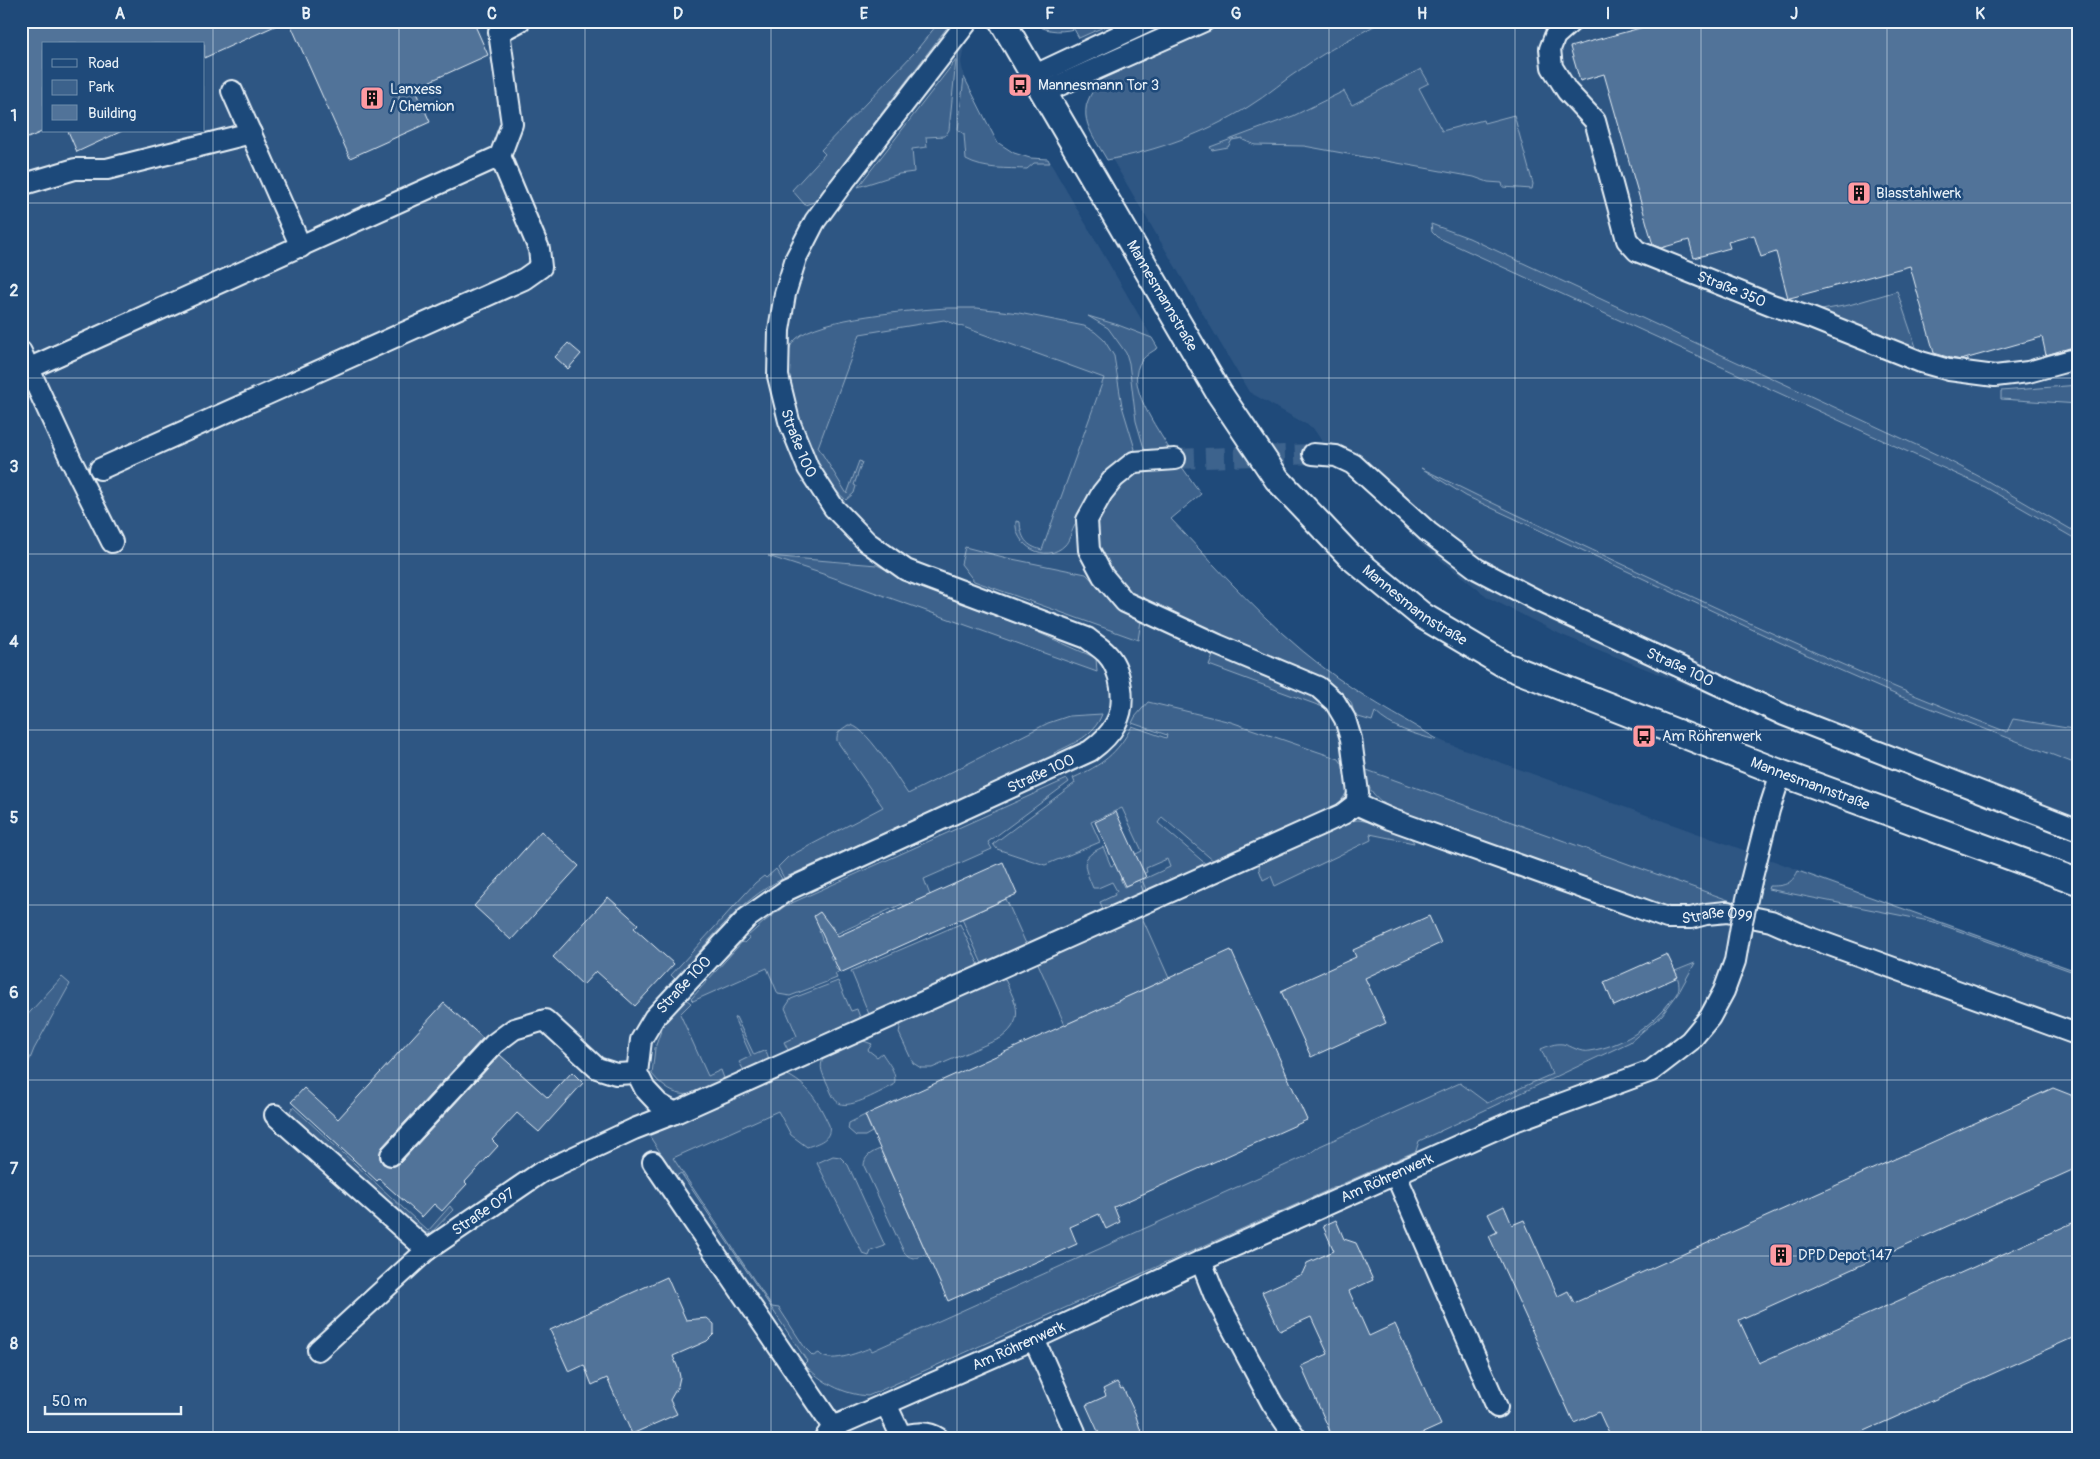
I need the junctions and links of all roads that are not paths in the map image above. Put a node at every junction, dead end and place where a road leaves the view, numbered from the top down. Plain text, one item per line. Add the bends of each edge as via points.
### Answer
1 (520, 21) edge
2 (968, 21) edge
3 (1150, 21) edge
4 (1204, 21) edge
5 (1572, 21) edge
6 (1005, 25) edge
7 (1040, 84) junction
8 (232, 90) dead end
9 (251, 133) junction
10 (500, 156) junction
11 (21, 185) edge
12 (300, 246) junction
13 (2079, 358) edge
14 (24, 364) edge
15 (1313, 454) tunnel mouth
16 (1175, 459) tunnel mouth
17 (100, 469) dead end
18 (112, 542) dead end
19 (1781, 773) junction
20 (1356, 804) junction
21 (2079, 830) edge
22 (2079, 882) edge
23 (2079, 1035) edge
24 (638, 1073) junction
25 (675, 1113) junction
26 (275, 1115) dead end
27 (391, 1155) dead end
28 (653, 1162) dead end
29 (1396, 1173) junction
30 (427, 1250) junction
31 (1201, 1261) junction
32 (1034, 1339) junction
33 (318, 1350) dead end
34 (886, 1404) junction
35 (1497, 1407) dead end
36 (829, 1432) edge
37 (1075, 1432) dead end
38 (901, 1437) edge
39 (938, 1438) edge
40 (1296, 1438) edge

1 - 10 street via 499,32 512,124
2 - 24 street, Straße 100 via 815,221 796,258 785,294 779,330 778,376 788,421 808,468 834,508 867,542 906,570 1087,638 1107,653 1118,672 1122,697 1118,721 1104,741 1090,751 787,890 747,918 654,1018 640,1040
3 - 7 street
4 - 7 street
5 - 13 street, Straße 350 via 1555,36 1550,50 1552,67 1567,91 1595,121 1627,240 1637,251 1921,362 1949,370 1995,376 2028,372
6 - 7 main road, Mannesmannstraße
7 - 19 main road, Mannesmannstraße via 1219,393 1277,479 1350,556 1423,616 1507,666
8 - 9 street
9 - 11 street via 107,169 75,169
9 - 12 street
10 - 12 street
10 - 17 street via 539,249 541,267 524,279
12 - 14 street
14 - 18 street
15 - 21 street, Straße 100 via 1336,456 1353,464 1428,532 1477,569 1540,602 1784,714
16 - 20 street via 1134,462 1114,478 1087,520 1089,550 1103,576 1125,602 1318,687 1335,702 1346,719 1351,740 1358,793
19 - 22 main road, Mannesmannstraße
19 - 29 street, Am Röhrenwerk, bridge via 1751,881 1735,961 1710,1017 1690,1041 1651,1071 1509,1123
20 - 23 street, Straße 099 via 1667,918 1727,912 1771,920 1804,936
20 - 25 street via 1328,821
24 - 25 street via 644,1089 658,1104
24 - 27 street via 616,1074 597,1068 545,1020 514,1029 494,1044
25 - 30 street, Straße 097 via 540,1173
26 - 30 street
28 - 36 street
29 - 31 street, Am Röhrenwerk
29 - 35 street
30 - 33 street, Straße 097
31 - 32 street, Am Röhrenwerk
31 - 40 street via 1214,1294 1272,1403
32 - 34 street, Am Röhrenwerk
32 - 37 street
34 - 36 street, Am Röhrenwerk
34 - 38 street
38 - 39 street via 919,1433 933,1434

